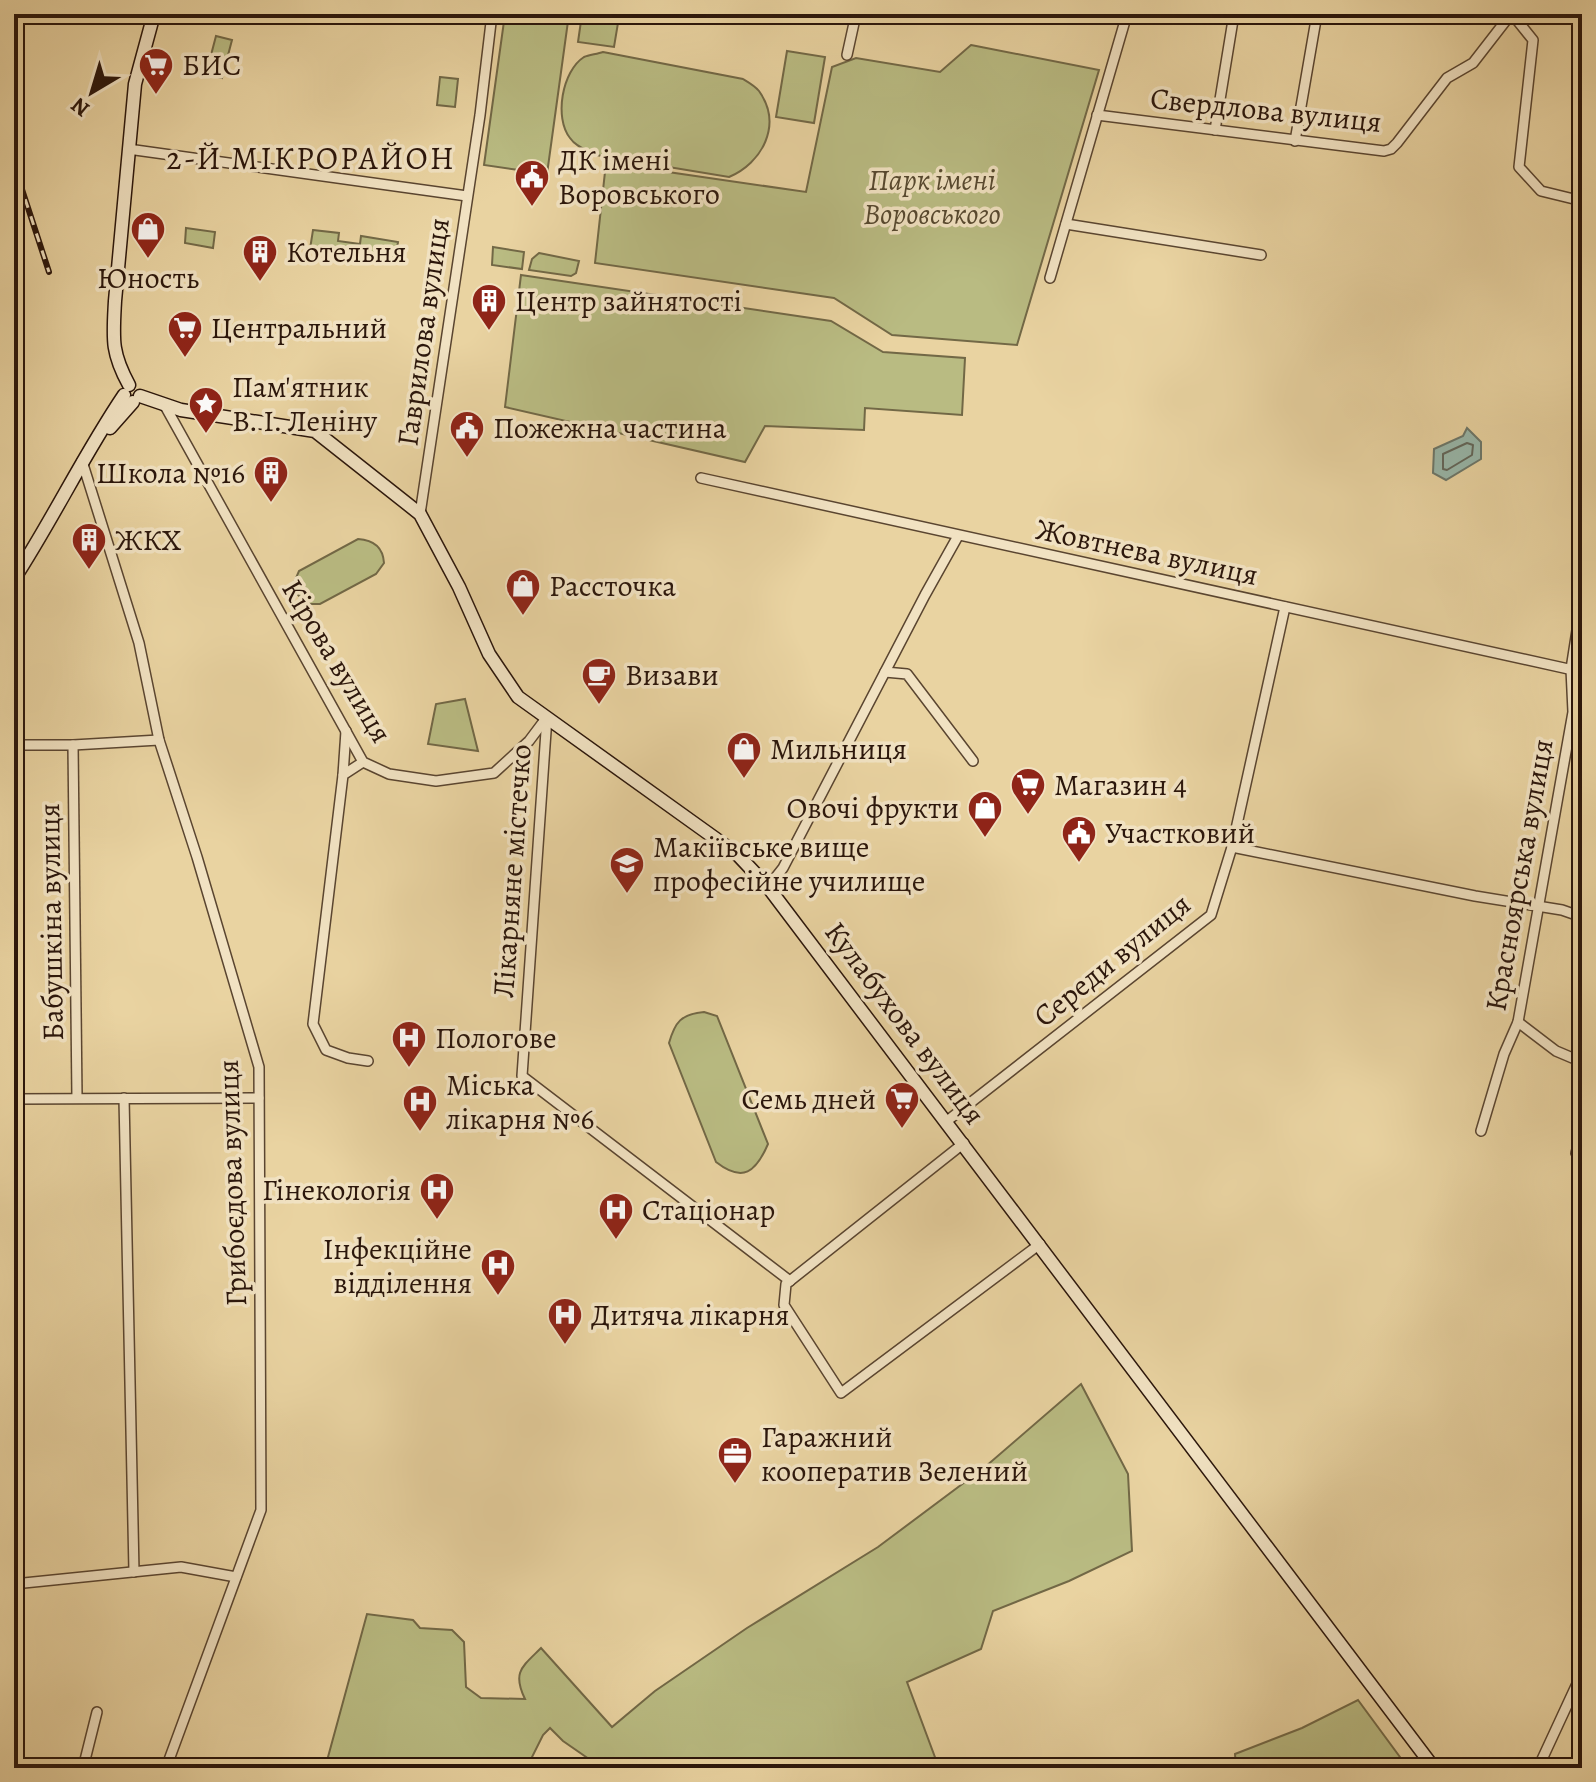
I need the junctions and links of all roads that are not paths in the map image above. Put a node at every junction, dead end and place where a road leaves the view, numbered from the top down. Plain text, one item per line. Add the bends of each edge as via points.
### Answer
1 (154, 14) edge
2 (492, 14) edge
3 (856, 14) edge
4 (1127, 14) edge
5 (1234, 14) edge
6 (1317, 14) edge
7 (1511, 14) edge
8 (847, 55) dead end
9 (1097, 115) junction
10 (1215, 130) junction
11 (1295, 141) junction
12 (128, 149) junction
13 (467, 196) junction
14 (1582, 201) edge
15 (1066, 224) junction
16 (1261, 255) dead end
17 (1050, 278) dead end
18 (132, 395) junction
19 (164, 404) junction
20 (82, 461) junction
21 (701, 478) dead end
22 (420, 514) junction
23 (958, 536) junction
24 (14, 579) edge
25 (1582, 598) edge
26 (1285, 607) junction
27 (1571, 669) junction
28 (885, 672) junction
29 (1582, 672) edge
30 (547, 717) junction
31 (346, 731) junction
32 (159, 740) junction
33 (14, 745) edge
34 (73, 745) junction
35 (973, 761) dead end
36 (363, 762) junction
37 (343, 775) junction
38 (1232, 847) junction
39 (768, 887) junction
40 (1540, 906) junction
41 (1582, 917) edge
42 (1518, 1022) junction
43 (368, 1061) dead end
44 (1582, 1062) edge
45 (77, 1098) junction
46 (124, 1098) junction
47 (259, 1098) junction
48 (14, 1099) edge
49 (947, 1121) junction
50 (1481, 1131) dead end
51 (1582, 1133) edge
52 (964, 1143) junction
53 (1576, 1153) dead end
54 (1040, 1244) junction
55 (790, 1281) junction
56 (134, 1572) junction
57 (236, 1577) junction
58 (14, 1584) edge
59 (1582, 1673) edge
60 (97, 1712) dead end
61 (83, 1768) edge
62 (166, 1768) edge
63 (1434, 1768) edge
64 (1538, 1768) edge

1 - 12 street via 135,84
2 - 13 street, Гаврилова вулиця
3 - 8 street
4 - 9 street
5 - 10 street
6 - 11 street
7 - 11 street, Свердлова вулиця via 1473,63 1447,78 1391,149
7 - 14 street via 1533,40 1519,167 1541,191
9 - 10 street, Свердлова вулиця
9 - 15 street
10 - 11 street, Свердлова вулиця
12 - 13 street
12 - 18 street via 113,336 116,362
13 - 22 street, Гаврилова вулиця
15 - 16 street
15 - 17 street
18 - 19 street, Кулабухова вулиця
18 - 20 street
19 - 22 street, Кулабухова вулиця via 315,431
19 - 31 street, Кірова вулиця
20 - 24 street
20 - 32 street, Грибоєдова вулиця via 139,643
21 - 23 street, Жовтнева вулиця
22 - 30 street, Кулабухова вулиця via 489,654 518,697
23 - 26 street, Жовтнева вулиця
23 - 28 street
25 - 27 street, Красноярська вулиця
26 - 27 street, Жовтнева вулиця
26 - 38 street, Середи вулиця
27 - 29 street, Жовтнева вулиця
27 - 40 street, Красноярська вулиця via 1573,712
28 - 35 street via 907,674
28 - 39 street via 783,868
30 - 36 street, Кірова вулиця via 494,773 436,781 389,774
30 - 39 street, Кулабухова вулиця via 737,854
30 - 55 street, Лікарняне містечко via 522,1076
31 - 36 street, Кірова вулиця
31 - 37 street
32 - 34 street
32 - 47 street, Грибоєдова вулиця via 259,1067
33 - 34 street
34 - 45 street, Бабушкіна вулиця
36 - 37 street
37 - 43 street via 313,1024 326,1050
38 - 40 street
38 - 49 street, Середи вулиця via 1211,915
39 - 49 street, Кулабухова вулиця
40 - 41 street
40 - 42 street, Красноярська вулиця
42 - 44 street via 1556,1051
42 - 50 street, Красноярська вулиця
45 - 46 street
45 - 48 street
46 - 47 street
46 - 56 street
47 - 57 street, Грибоєдова вулиця via 261,1510
49 - 52 street, Кулабухова вулиця
51 - 53 street
52 - 54 street, Кулабухова вулиця
52 - 55 street
54 - 55 street via 841,1393 784,1305
54 - 63 street, Кулабухова вулиця
56 - 57 street via 181,1567
56 - 58 street
57 - 62 street, Грибоєдова вулиця
59 - 64 street
60 - 61 street

